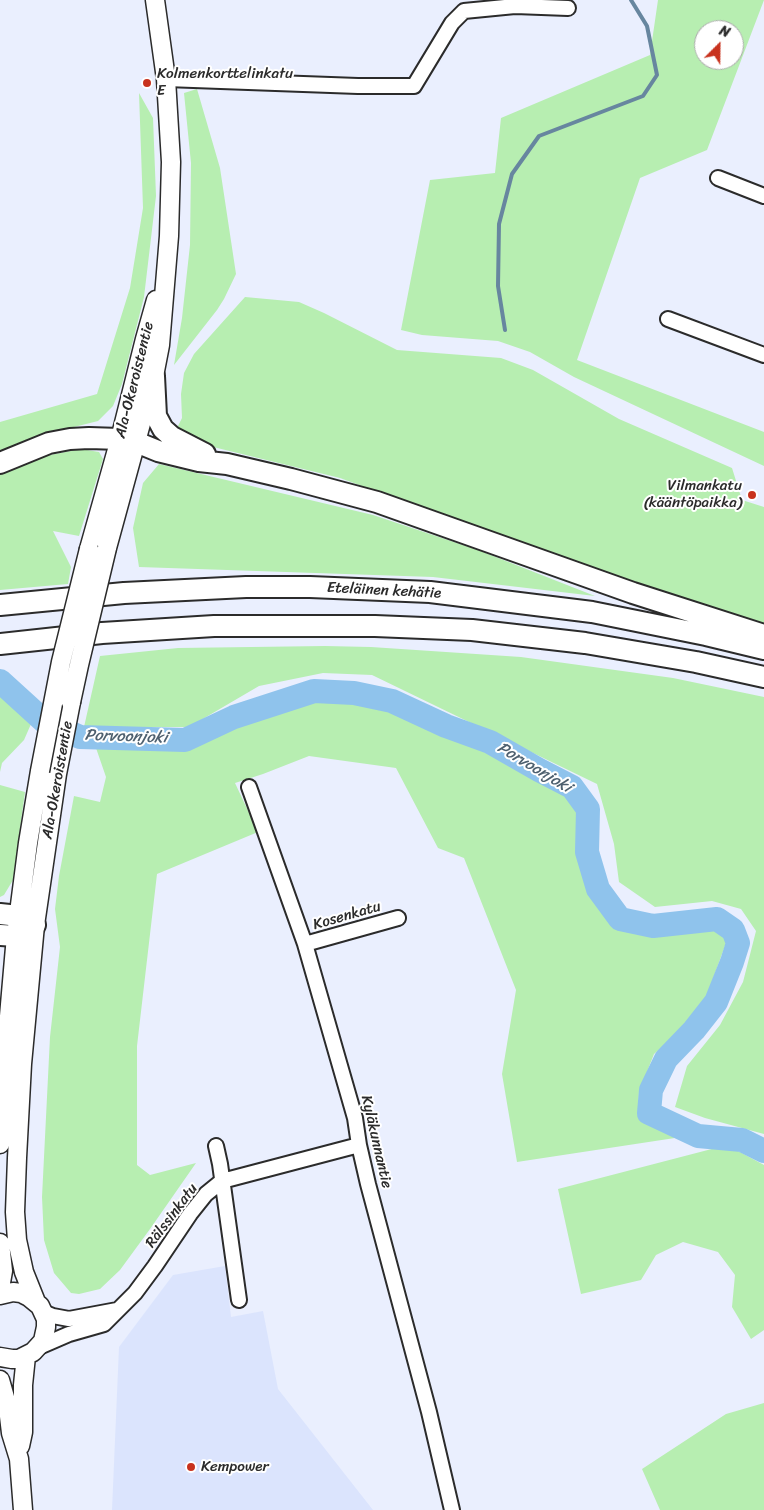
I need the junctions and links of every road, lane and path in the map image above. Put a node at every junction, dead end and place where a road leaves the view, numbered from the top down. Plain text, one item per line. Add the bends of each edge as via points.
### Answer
1 (155, 0) edge
2 (568, 8) dead end
3 (166, 79) junction
4 (718, 178) dead end
5 (764, 196) edge
6 (166, 266) junction
7 (668, 319) dead end
8 (764, 355) edge
9 (154, 376) junction
10 (128, 441) junction
11 (0, 462) edge
12 (227, 464) junction
13 (3, 605) edge
14 (764, 635) edge
15 (0, 644) edge
16 (32, 646) junction
17 (764, 649) edge
18 (0, 658) edge
19 (764, 677) edge
20 (48, 773) junction
21 (249, 787) dead end
22 (398, 918) dead end
23 (18, 919) edge
24 (8, 936) edge
25 (305, 944) junction
26 (0, 1144) edge
27 (359, 1145) junction
28 (216, 1146) dead end
29 (222, 1182) junction
30 (0, 1243) edge
31 (0, 1288) edge
32 (0, 1295) edge
33 (239, 1300) dead end
34 (40, 1307) junction
35 (117, 1310) junction
36 (33, 1352) junction
37 (0, 1357) edge
38 (0, 1380) edge
39 (18, 1459) junction
40 (23, 1510) edge
41 (452, 1510) edge

1 - 3 main road, Ala-Okeroistentie
2 - 3 street via 515,6 464,11 452,22 414,86
3 - 6 main road, Ala-Okeroistentie via 171,162
4 - 5 street
6 - 9 main road, Ala-Okeroistentie
6 - 10 main road, Ala-Okeroistentie via 145,340
7 - 8 street
9 - 10 main road, Ala-Okeroistentie
9 - 12 highway via 156,416 163,430
10 - 11 highway via 70,439
10 - 12 highway via 199,461
10 - 20 main road, Ala-Okeroistentie, bridge via 79,665
10 - 20 main road, Ala-Okeroistentie, bridge via 88,549 61,662
12 - 14 highway via 377,502 632,593
13 - 17 highway, Eteläinen kehätie via 124,593 246,587 430,592 592,612
15 - 16 highway
16 - 18 highway
16 - 19 highway via 102,633 214,626 472,630 585,643
20 - 23 main road, Ala-Okeroistentie via 28,843
21 - 25 street, Kyläkunnantie
22 - 25 street, Kosenkatu
23 - 24 highway
23 - 34 main road, Ala-Okeroistentie via 22,1064 15,1212 24,1272
24 - 26 main road
25 - 27 street, Kyläkunnantie via 355,1118
27 - 29 street, Rälssinkatu
27 - 41 street, Kyläkunnantie via 430,1412
28 - 29 street
29 - 33 street
29 - 35 street, Rälssinkatu via 206,1194 135,1293
30 - 31 main road
32 - 34 main road via 21,1293
34 - 35 street via 53,1316 69,1319
34 - 36 main road via 45,1334
35 - 36 street, Rälssinkatu via 104,1324 70,1334
36 - 37 main road via 12,1359
36 - 39 main road via 22,1385 22,1432
38 - 39 main road
39 - 40 main road

